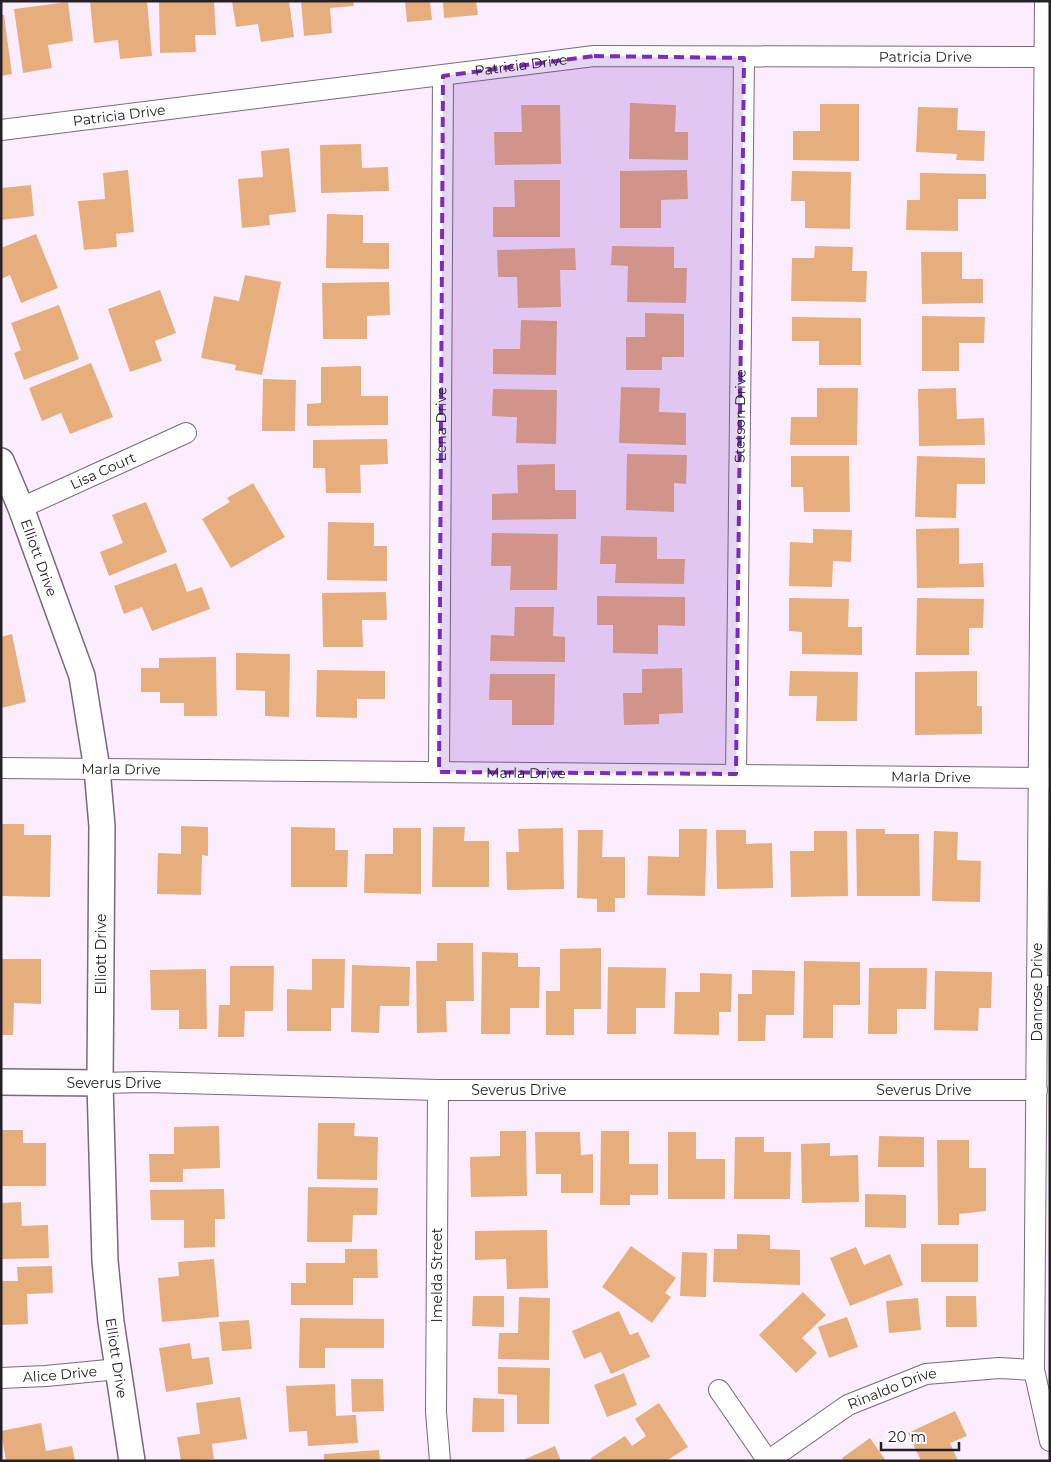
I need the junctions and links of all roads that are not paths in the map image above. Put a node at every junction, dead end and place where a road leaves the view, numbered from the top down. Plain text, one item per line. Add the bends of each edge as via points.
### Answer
1 (1045, 1) edge
2 (1044, 57) junction
3 (744, 58) junction
4 (443, 76) junction
5 (1, 130) edge
6 (186, 433) dead end
7 (1, 461) edge
8 (21, 508) junction
9 (1, 768) edge
10 (97, 769) junction
11 (438, 772) junction
12 (736, 774) junction
13 (1045, 778) edge
14 (1043, 981) edge
15 (1, 1082) edge
16 (100, 1083) junction
17 (438, 1090) junction
18 (1037, 1090) junction
19 (118, 1369) junction
20 (1034, 1370) junction
21 (1, 1378) edge
22 (719, 1390) dead end
23 (1050, 1442) edge
24 (132, 1461) edge
25 (440, 1461) edge
26 (768, 1461) edge

1 - 2 street, Danrose Drive
2 - 3 street, Patricia Drive
2 - 13 street, Danrose Drive
3 - 4 street, Patricia Drive via 594,56
3 - 12 street, Stetson Drive
4 - 5 street, Patricia Drive
4 - 11 street, Lena Drive
6 - 8 street, Lisa Court
7 - 8 street, Elliott Drive
8 - 10 street, Elliott Drive via 82,676
9 - 10 street, Marla Drive
10 - 11 street, Marla Drive
10 - 16 street, Elliott Drive via 102,826
11 - 12 street, Marla Drive
12 - 13 street, Marla Drive
13 - 14 street, Danrose Drive
14 - 18 street, Danrose Drive
15 - 16 street, Severus Drive
16 - 17 street, Severus Drive
16 - 19 street, Elliott Drive via 105,1261
17 - 18 street, Severus Drive
17 - 25 street, Imelda Street via 436,1412
18 - 20 street, Danrose Drive
19 - 21 street, Alice Drive
19 - 24 street, Elliott Drive
20 - 23 street, Danrose Drive
20 - 26 street, Rinaldo Drive via 999,1368 926,1374 848,1405
22 - 26 street

